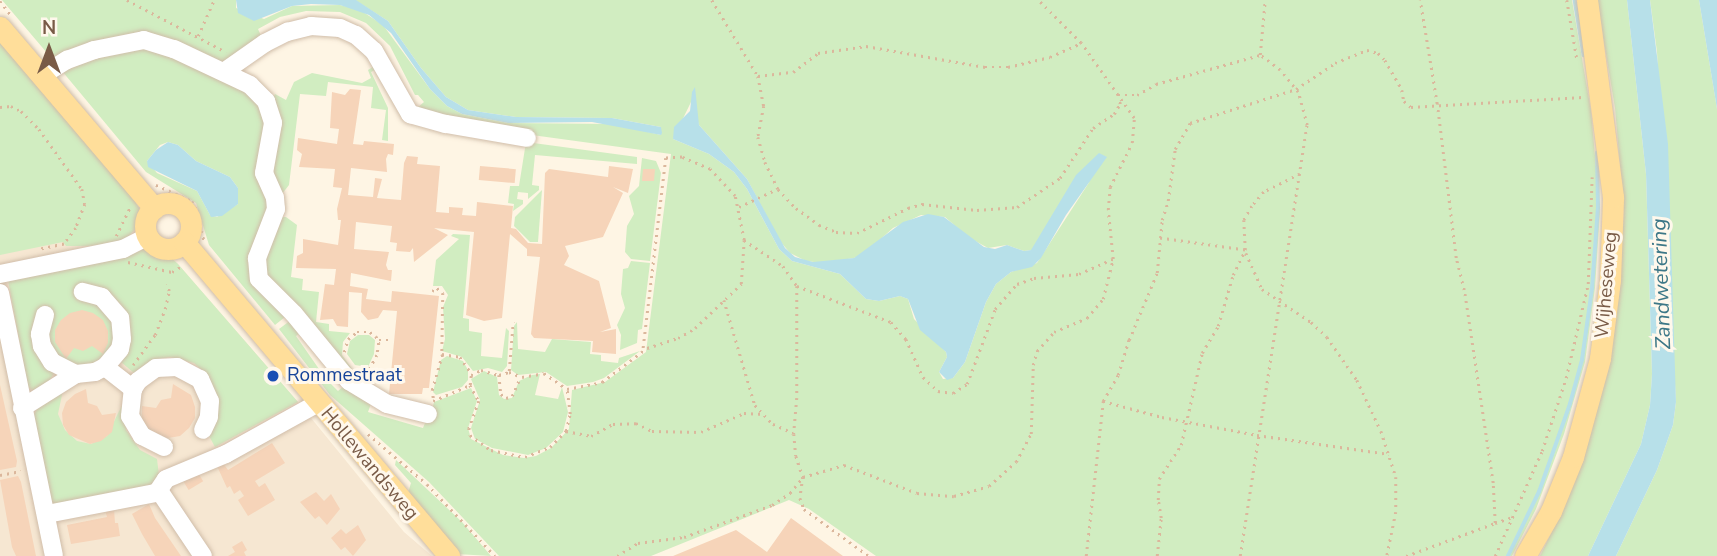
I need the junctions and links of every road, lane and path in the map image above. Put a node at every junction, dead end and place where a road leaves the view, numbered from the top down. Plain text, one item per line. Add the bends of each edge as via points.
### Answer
1 (127, 0) edge
2 (214, 0) edge
3 (712, 0) edge
4 (1038, 0) edge
5 (1265, 0) edge
6 (1420, 0) edge
7 (1567, 0) edge
8 (1587, 0) edge
9 (0, 1) edge
10 (8, 24) edge
11 (198, 36) junction
12 (1081, 43) junction
13 (1260, 55) junction
14 (1577, 60) dead end
15 (241, 61) junction
16 (225, 71) junction
17 (41, 76) junction
18 (758, 76) junction
19 (1296, 89) junction
20 (1118, 95) junction
21 (1437, 104) junction
22 (0, 107) edge
23 (1585, 107) dead end
24 (527, 138) dead end
25 (1591, 167) dead end
26 (1300, 174) junction
27 (778, 189) junction
28 (150, 196) junction
29 (739, 206) junction
30 (147, 237) junction
31 (193, 238) junction
32 (1160, 238) junction
33 (744, 240) junction
34 (111, 241) dead end
35 (62, 244) dead end
36 (66, 247) dead end
37 (43, 253) dead end
38 (98, 255) junction
39 (1113, 259) junction
40 (0, 274) edge
41 (167, 284) dead end
42 (797, 286) junction
43 (432, 290) dead end
44 (83, 292) dead end
45 (0, 293) edge
46 (724, 300) junction
47 (1280, 301) junction
48 (44, 315) dead end
49 (513, 322) dead end
50 (378, 340) junction
51 (390, 340) dead end
52 (643, 351) junction
53 (442, 354) junction
54 (346, 360) dead end
55 (105, 367) junction
56 (362, 371) dead end
57 (509, 372) junction
58 (76, 374) junction
59 (472, 374) junction
60 (499, 375) junction
61 (522, 377) junction
62 (127, 385) junction
63 (470, 385) junction
64 (567, 389) junction
65 (1103, 401) junction
66 (318, 403) junction
67 (431, 406) junction
68 (22, 408) junction
69 (764, 414) junction
70 (1189, 422) junction
71 (203, 430) dead end
72 (566, 430) junction
73 (366, 432) dead end
74 (794, 434) junction
75 (1257, 435) junction
76 (164, 446) dead end
77 (1389, 454) junction
78 (35, 468) junction
79 (0, 475) edge
80 (803, 477) junction
81 (158, 491) junction
82 (47, 514) junction
83 (1513, 516) junction
84 (1495, 523) junction
85 (54, 556) edge
86 (203, 556) edge
87 (449, 556) edge
88 (495, 556) edge
89 (617, 556) edge
90 (869, 556) edge
91 (1086, 556) edge
92 (1157, 556) edge
93 (1240, 556) edge
94 (1387, 556) edge
95 (1406, 556) edge
96 (1495, 556) edge
97 (1525, 556) edge

1 - 11 path
2 - 11 path
3 - 18 path
4 - 12 path
5 - 13 path
6 - 21 path
7 - 14 path
8 - 97 main road, Wijheseweg via 1613,197 1610,280 1600,358 1573,457
9 - 10 path
10 - 17 main road
11 - 15 path
12 - 18 path via 1050,57 985,67 866,46 818,53 793,72
12 - 20 path
13 - 19 path
13 - 20 path via 1156,84 1137,95
15 - 16 street
15 - 24 street via 287,32 311,26 340,28 374,51 410,114
16 - 17 street, Hollewandsweg via 158,43 132,41 82,54
16 - 67 street, Hollewandsweg via 259,94 273,116 264,173 276,209 257,258 259,279 356,387 387,404
17 - 28 main road
18 - 27 path via 764,106 758,137
19 - 21 path via 1335,63 1367,50 1385,60 1411,107
19 - 26 path via 1307,125
19 - 32 path via 1190,122 1175,149
20 - 27 path via 1120,104 1114,114 1093,128 1060,178 1017,207 977,210 922,205 857,233 836,232 804,214
20 - 39 path via 1134,118 1132,143 1110,187
21 - 23 path via 1583,97
21 - 84 path via 1455,258 1464,290 1493,483
22 - 35 path via 21,111 82,189 84,210
25 - 83 path via 1585,297 1566,379 1542,452
26 - 47 path
26 - 47 path via 1264,192 1244,220 1252,272 1262,289
27 - 29 path
28 - 30 main road
28 - 31 main road, Hollewandsweg via 178,205 189,218
28 - 31 path via 192,201 197,210
28 - 34 path via 131,202
29 - 33 path
29 - 52 path via 728,186 710,169 682,157 666,158
30 - 31 main road via 164,249
30 - 38 street
31 - 38 path via 172,272
31 - 66 main road, Hollewandsweg
32 - 65 path via 1157,273 1148,301
32 - 70 path via 1245,250 1218,326 1202,353
33 - 42 path via 783,266
33 - 46 path via 741,284
36 - 37 path
38 - 40 street
39 - 42 path via 1079,274 1017,284 995,309 967,384 953,393 938,391 923,377 906,339 891,322
39 - 80 path via 1103,299 1087,318 1054,332 1037,351 1031,434 1016,463 989,486 954,496 917,493 844,465
41 - 62 path via 165,309 155,335
42 - 74 path
43 - 53 path via 443,293
44 - 55 street via 102,297 120,318 120,349
45 - 68 street
46 - 52 path via 686,334
46 - 69 path via 755,405
47 - 75 path
47 - 77 path via 1311,322 1344,360
48 - 58 street via 40,334 46,354 63,370
49 - 57 path
50 - 51 path
50 - 54 path via 370,332 351,336 344,349
50 - 56 path via 373,366 365,377
52 - 64 path via 603,382
53 - 59 path via 460,357
53 - 67 path
55 - 58 street
55 - 62 street
57 - 60 path
57 - 61 path
58 - 68 street
59 - 60 path via 486,370
59 - 63 path
60 - 61 path via 500,394 506,398 512,396
61 - 64 path via 544,373
62 - 71 street via 156,368 190,372 200,379 210,401
62 - 76 street via 134,426 152,443
63 - 67 path
63 - 72 path via 479,401 469,433 491,450 533,456
64 - 72 path via 570,414
65 - 70 path
65 - 91 path
66 - 81 street via 226,454 166,479
66 - 87 main road, Hollewandsweg
68 - 78 street
69 - 72 path via 744,413 701,432 652,431 636,423 613,424 591,436
69 - 74 path
70 - 75 path
70 - 92 path via 1181,446 1159,479
73 - 88 path, Hollewandsweg via 427,484
74 - 80 path
75 - 77 path
75 - 93 path
77 - 94 path via 1396,477 1396,512
78 - 79 path
78 - 82 street
80 - 89 path via 772,505 684,537 638,543
80 - 90 path via 800,498 804,509
81 - 82 street
81 - 86 street
82 - 85 street
83 - 84 path
83 - 96 path
84 - 95 path

